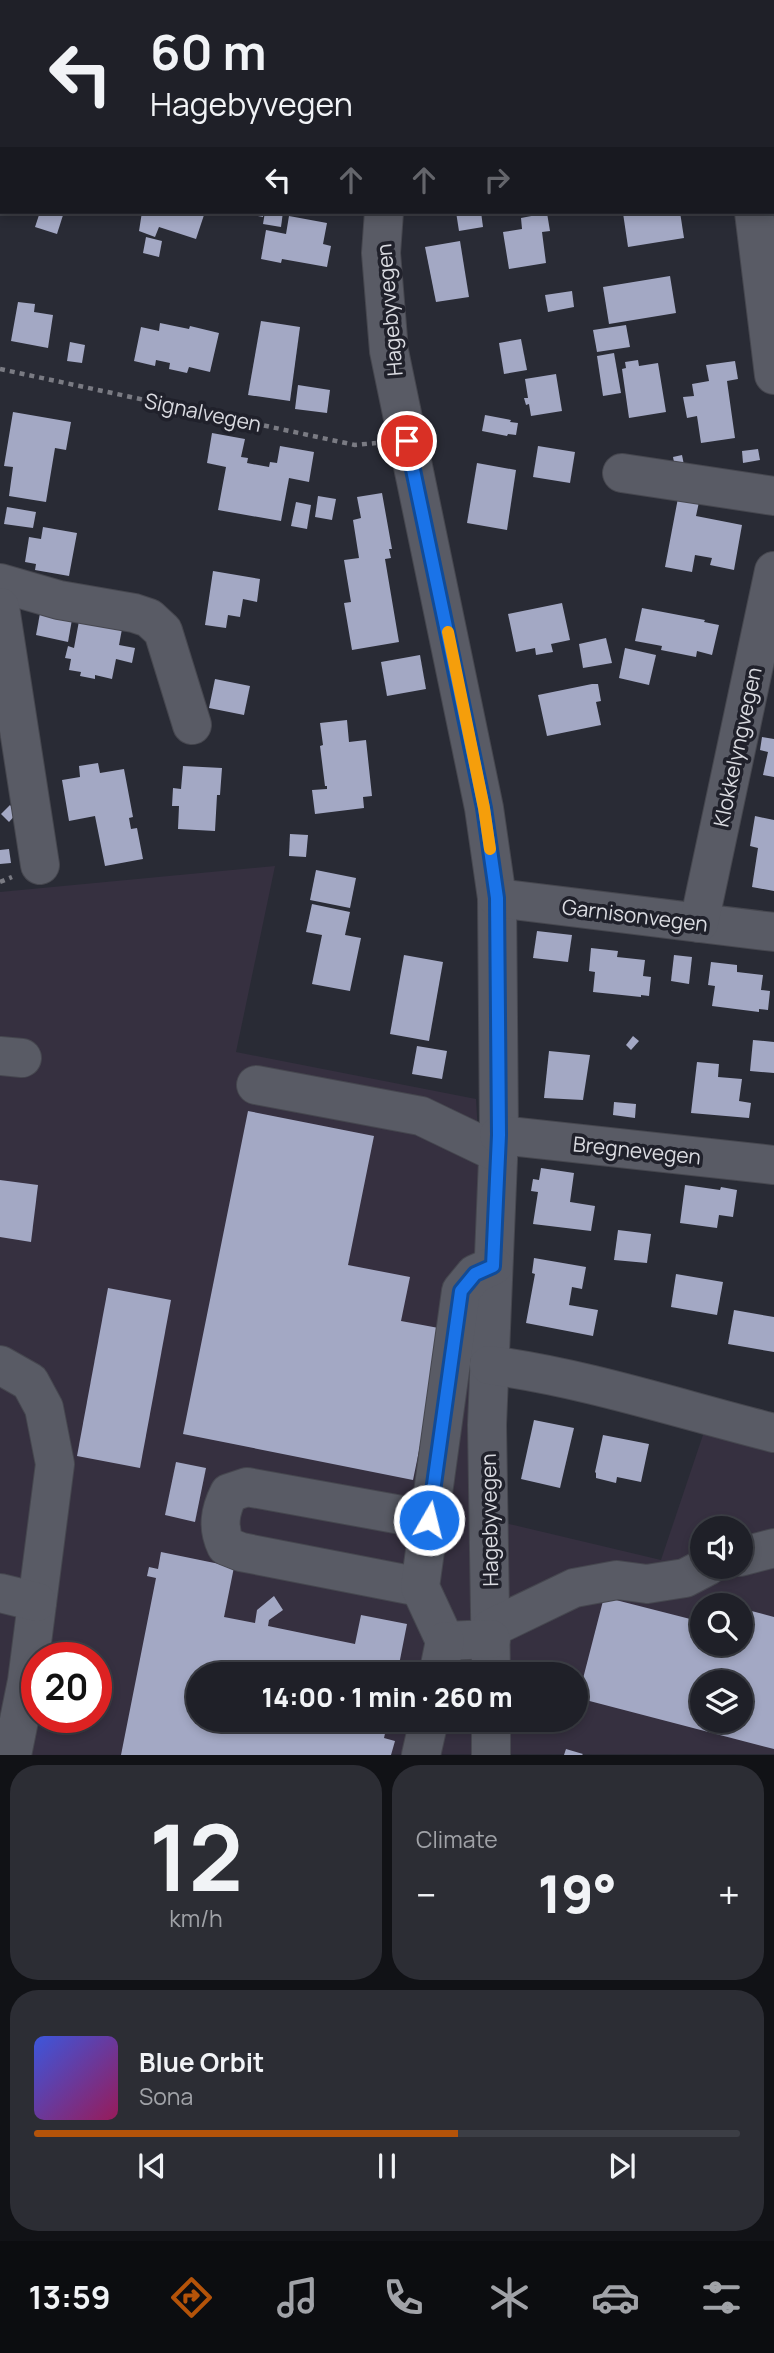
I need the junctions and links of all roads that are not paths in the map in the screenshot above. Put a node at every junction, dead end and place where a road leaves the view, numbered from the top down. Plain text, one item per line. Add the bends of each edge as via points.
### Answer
1 (384, 214) edge
2 (754, 214) edge
3 (774, 375) edge
4 (622, 473) dead end
5 (774, 496) edge
6 (774, 571) edge
7 (0, 583) edge
8 (0, 607) edge
9 (192, 724) dead end
10 (40, 865) dead end
11 (497, 898) junction
12 (699, 923) junction
13 (774, 932) edge
14 (256, 1085) dead end
15 (499, 1144) junction
16 (774, 1165) edge
17 (493, 1266) junction
18 (0, 1364) edge
19 (489, 1365) junction
20 (774, 1433) edge
21 (429, 1520) junction
22 (774, 1548) edge
23 (753, 1554) edge
24 (690, 1575) edge
25 (420, 1587) junction
26 (0, 1593) edge
27 (37, 1602) junction
28 (491, 1647) edge
29 (442, 1658) edge
30 (426, 1732) edge
31 (491, 1732) edge
32 (12, 1755) edge
33 (421, 1755) edge
34 (491, 1755) edge

1 - 11 street, Hagebyvegen via 389,351 484,808
2 - 3 street
4 - 5 street
6 - 12 street, Klokkelyngvegen
7 - 9 street via 149,618 163,631
8 - 10 street
11 - 12 street, Garnisonvegen
11 - 15 street, Hagebyvegen
12 - 13 street, Garnisonvegen
14 - 15 street, Bregnevegen via 421,1116
15 - 16 street, Bregnevegen
15 - 17 street, Hagebyvegen
17 - 19 street, Hagebyvegen
17 - 21 street via 475,1274 461,1291
18 - 27 street via 30,1382 44,1408 55,1464
19 - 20 street via 540,1371
19 - 28 street, Hagebyvegen
21 - 25 street
21 - 25 street via 247,1487 229,1493 222,1507 219,1532 226,1546
22 - 23 street
24 - 28 street via 647,1584 617,1580 574,1588
25 - 29 street
26 - 27 street
27 - 32 street
28 - 29 street
30 - 33 street
31 - 34 street

